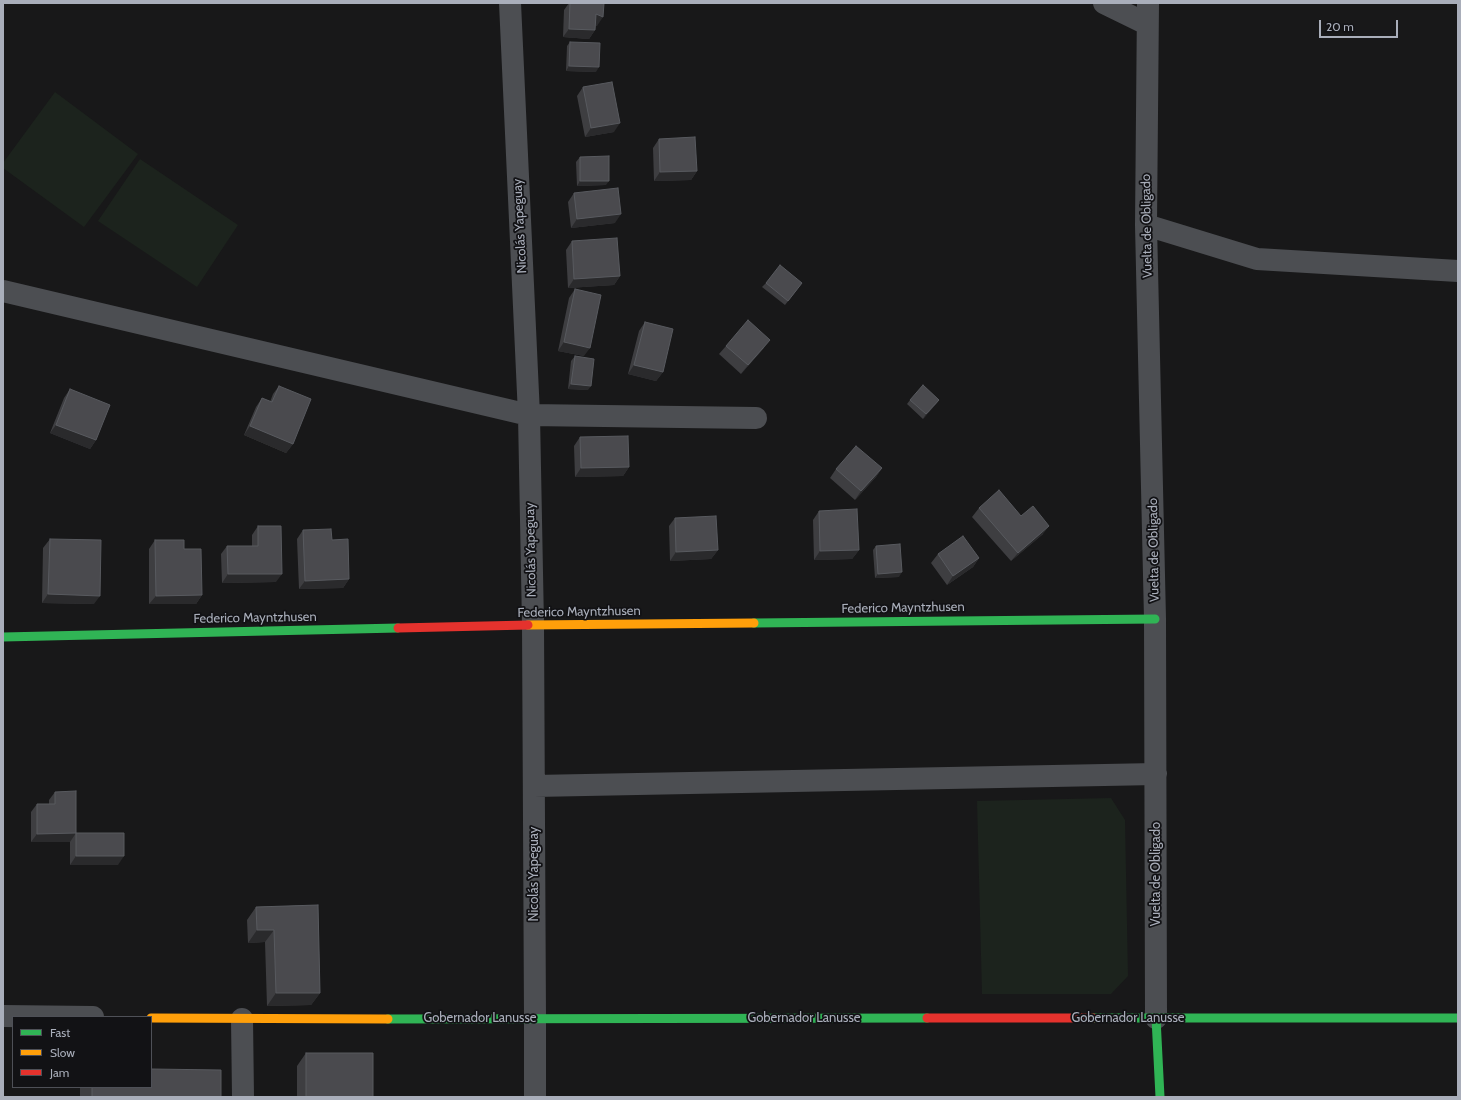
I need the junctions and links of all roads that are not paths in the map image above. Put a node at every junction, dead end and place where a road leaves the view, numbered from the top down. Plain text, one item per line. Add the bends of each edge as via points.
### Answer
1 (510, 3) edge
2 (1104, 3) edge
3 (1147, 13) edge
4 (1146, 225) junction
5 (1458, 271) edge
6 (3, 291) edge
7 (529, 415) junction
8 (756, 418) dead end
9 (1155, 619) junction
10 (533, 625) junction
11 (3, 637) edge
12 (1156, 774) junction
13 (534, 786) junction
14 (152, 1018) edge
15 (536, 1018) junction
16 (1156, 1018) junction
17 (1458, 1018) edge
18 (242, 1019) junction
19 (243, 1097) edge
20 (535, 1097) edge
21 (1160, 1097) edge

1 - 7 street, Nicolás Yapeguay
2 - 3 street
3 - 4 street, Vuelta de Obligado
4 - 5 street via 1257,259
4 - 9 street, Vuelta de Obligado
6 - 7 street
7 - 8 street
7 - 10 street, Nicolás Yapeguay
9 - 10 street, Federico Mayntzhusen
9 - 12 street, Vuelta de Obligado
10 - 11 street, Federico Mayntzhusen
10 - 13 street, Nicolás Yapeguay
12 - 13 street
12 - 16 street, Vuelta de Obligado
13 - 15 street, Nicolás Yapeguay
14 - 18 street, Gobernador Lanusse
15 - 16 street, Gobernador Lanusse
15 - 18 street, Gobernador Lanusse
15 - 20 street, Nicolás Yapeguay
16 - 17 street, Gobernador Lanusse
16 - 21 street, Vuelta de Obligado
18 - 19 street

